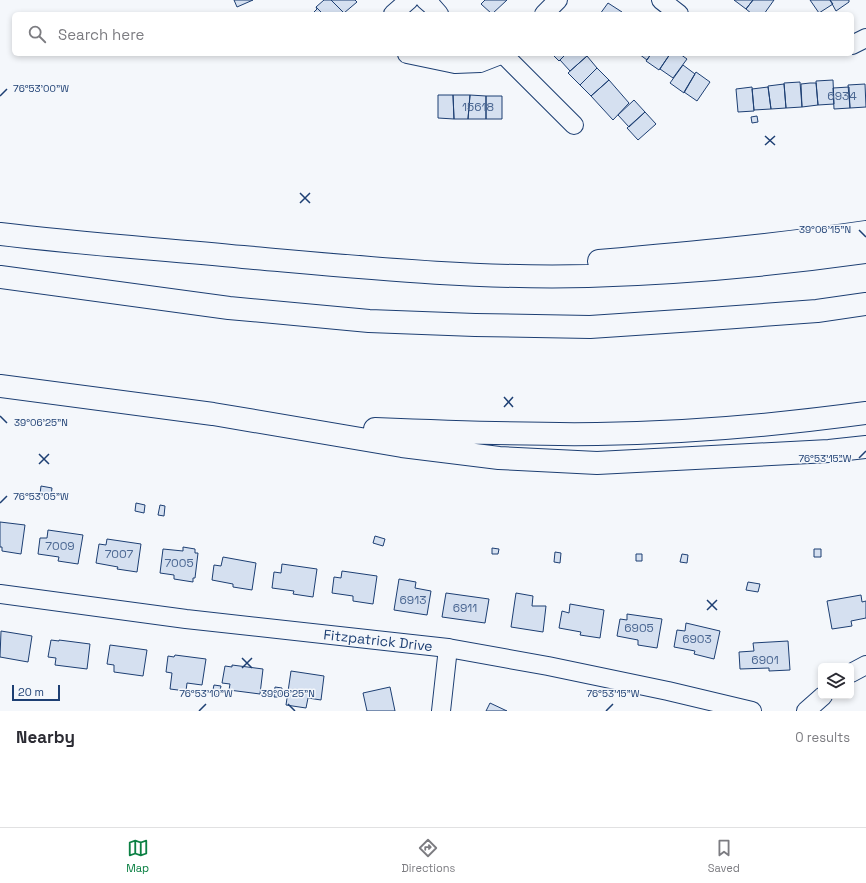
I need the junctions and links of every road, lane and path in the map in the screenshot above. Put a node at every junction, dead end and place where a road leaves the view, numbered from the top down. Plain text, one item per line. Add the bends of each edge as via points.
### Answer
1 (409, 0) edge
2 (425, 0) edge
3 (558, 0) edge
4 (661, 0) edge
5 (395, 12) edge
6 (437, 12) edge
7 (546, 12) edge
8 (676, 12) edge
9 (866, 38) edge
10 (854, 44) edge
11 (417, 56) edge
12 (490, 56) edge
13 (505, 56) edge
14 (476, 58) edge
15 (574, 125) dead end
16 (866, 232) edge
17 (0, 234) edge
18 (866, 252) edge
19 (238, 256) junction
20 (0, 277) edge
21 (866, 304) edge
22 (0, 386) edge
23 (866, 413) edge
24 (213, 414) junction
25 (866, 447) edge
26 (0, 594) edge
27 (448, 648) junction
28 (866, 665) edge
29 (854, 671) edge
30 (820, 699) edge
31 (441, 711) edge
32 (752, 711) edge
33 (806, 711) edge

1 - 5 street
2 - 6 street
3 - 7 street
4 - 8 street
9 - 10 street
11 - 14 street via 455,64
12 - 14 street
13 - 15 street
16 - 19 highway via 811,240 586,262 372,263
17 - 19 highway
18 - 19 highway via 689,271 586,276 474,275 371,269
20 - 21 highway via 229,308 369,321 475,325 598,326 817,311
22 - 24 highway
23 - 24 highway via 707,429 598,434 480,434 364,429
24 - 25 highway via 402,446 499,458 597,463 821,452
26 - 27 street, Fitzpatrick Drive via 186,619
27 - 31 street
27 - 32 street, Fitzpatrick Drive via 555,667
28 - 29 street
30 - 33 street

